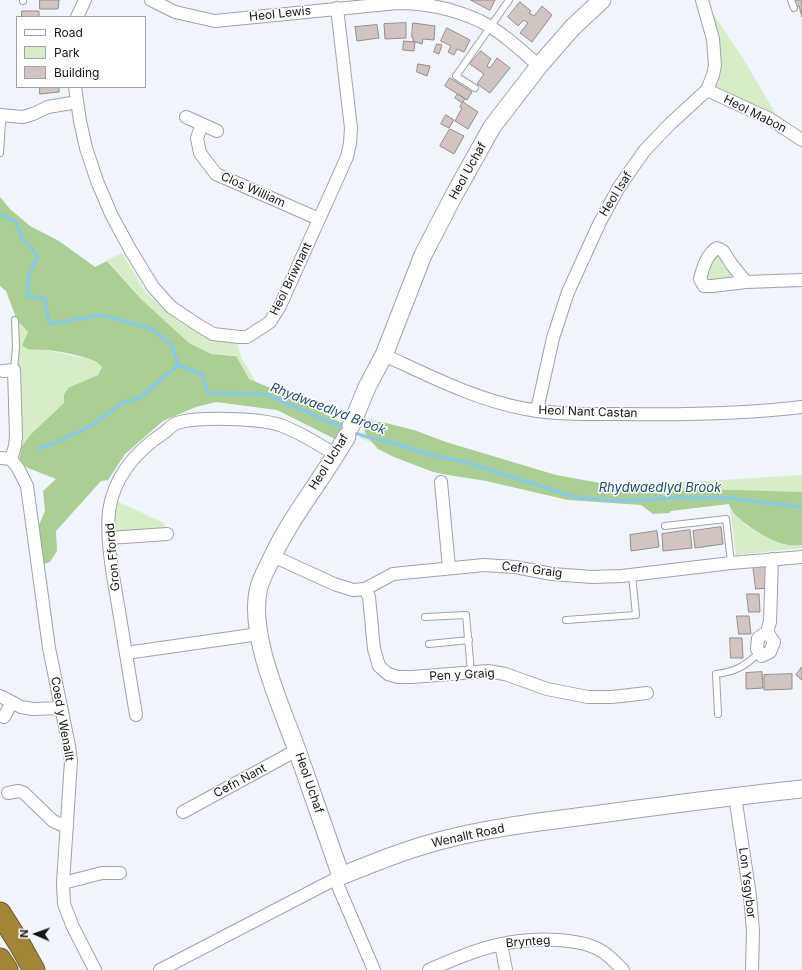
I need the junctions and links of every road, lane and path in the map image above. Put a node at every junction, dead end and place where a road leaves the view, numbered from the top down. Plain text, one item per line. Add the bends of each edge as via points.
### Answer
1 (85, 0) edge
2 (151, 0) edge
3 (509, 0) edge
4 (602, 0) edge
5 (702, 0) edge
6 (791, 0) edge
7 (427, 2) edge
8 (337, 8) junction
9 (794, 8) dead end
10 (77, 16) edge
11 (490, 28) junction
12 (539, 66) junction
13 (75, 88) edge
14 (475, 88) dead end
15 (707, 90) junction
16 (77, 102) junction
17 (3, 115) edge
18 (186, 117) dead end
19 (202, 124) junction
20 (217, 131) dead end
21 (802, 140) edge
22 (0, 153) edge
23 (319, 219) junction
24 (802, 280) edge
25 (746, 282) dead end
26 (15, 320) dead end
27 (384, 355) junction
28 (9, 371) joint
29 (802, 407) edge
30 (537, 410) junction
31 (336, 455) junction
32 (5, 459) edge
33 (441, 482) dead end
34 (666, 526) dead end
35 (167, 534) dead end
36 (109, 538) junction
37 (273, 556) junction
38 (802, 557) edge
39 (772, 559) junction
40 (731, 563) junction
41 (449, 568) junction
42 (632, 575) junction
43 (365, 589) junction
44 (426, 617) dead end
45 (566, 620) dead end
46 (259, 634) junction
47 (468, 640) junction
48 (429, 644) dead end
49 (126, 653) junction
50 (759, 653) joint
51 (471, 672) junction
52 (647, 693) dead end
53 (0, 696) edge
54 (12, 702) junction
55 (61, 708) junction
56 (718, 714) dead end
57 (136, 716) dead end
58 (4, 717) dead end
59 (297, 750) junction
60 (802, 788) edge
61 (8, 792) dead end
62 (735, 796) junction
63 (182, 812) dead end
64 (67, 827) junction
65 (120, 873) dead end
66 (338, 877) junction
67 (64, 883) junction
68 (0, 913) edge
69 (501, 944) junction
70 (0, 959) edge
71 (6, 970) edge
72 (34, 970) edge
73 (95, 970) edge
74 (160, 970) edge
75 (374, 970) edge
76 (429, 970) edge
77 (506, 970) edge
78 (623, 970) edge
79 (752, 970) edge

1 - 10 street
2 - 8 street, Heol Lewis via 175,12 215,21
3 - 11 lane
4 - 12 street, Heol Uchaf via 573,27
5 - 15 street, Heol Isaf via 715,53 713,75
6 - 9 lane
7 - 8 street, Heol Lewis
7 - 11 street, Heol Lewis
8 - 23 street, Heol Briwnant via 350,111 350,142 347,157
11 - 12 street, Heol Lewis via 512,42
11 - 14 lane via 456,76
12 - 27 street, Heol Uchaf via 492,127 454,195 424,255
13 - 16 street, Heol Briwnant
15 - 21 street, Heol Mabon via 770,119
15 - 30 street, Heol Isaf via 645,150 619,187 600,222 568,292 553,338
16 - 17 street via 48,107 23,116
16 - 23 street, Heol Briwnant via 86,148 97,181 131,251 153,286 171,307 213,334 247,337 270,322 280,306
17 - 22 lane
18 - 19 street
19 - 20 street
19 - 23 street, Clos William via 197,138 200,153 216,174
24 - 25 street
26 - 28 lane via 16,347
27 - 30 street, Heol Nant Castan via 475,395 511,406
27 - 31 street, Heol Uchaf
28 - 32 street via 16,436 15,446
29 - 30 street, Heol Nant Castan via 748,413 700,414 578,414
31 - 36 street, Gron Ffordd via 279,425 256,421 209,419 178,422 152,440 127,464 112,499
31 - 37 street, Heol Uchaf via 285,531
32 - 55 street, Coed y Wenallt via 18,468 27,486 49,648
33 - 41 street
34 - 40 lane via 726,520
35 - 36 street
36 - 49 street, Gron Ffordd
37 - 43 street via 334,584 353,590
37 - 46 street, Heol Uchaf via 259,586 256,605
38 - 39 street, Cefn Graig
39 - 40 street, Cefn Graig
39 - 50 street via 770,622 767,632 758,638
40 - 42 street, Cefn Graig
41 - 42 street, Cefn Graig via 484,565 592,577
41 - 43 street, Cefn Graig via 393,574
42 - 45 lane via 636,615
43 - 51 street, Pen y Graig via 369,597 374,649 379,666 388,674 412,678
44 - 47 lane via 466,615
46 - 49 street
46 - 59 street, Heol Uchaf via 269,675
47 - 48 lane
47 - 51 lane
49 - 57 street, Gron Ffordd
50 - 56 lane via 747,664 730,672 716,674
51 - 52 street, Pen y Graig via 505,674 547,689 588,697
53 - 54 street
54 - 55 street via 33,709
54 - 58 street
55 - 64 street, Coed y Wenallt via 71,761
59 - 63 street, Cefn Nant
59 - 66 street, Heol Uchaf
60 - 62 street, Wenallt Road
61 - 64 street via 24,793 53,821
62 - 66 street, Wenallt Road via 478,832 394,855
62 - 79 street, Lon Ysgybor via 750,896 753,931
64 - 67 street, Coed y Wenallt
65 - 67 street via 102,873
66 - 74 street, Wenallt Road
66 - 75 street
67 - 73 street, Coed y Wenallt via 64,904 67,914
68 - 72 highway
69 - 76 street, Brynteg via 469,953
69 - 77 street
69 - 78 street, Brynteg via 543,939 572,941 592,946 609,956
70 - 71 highway

